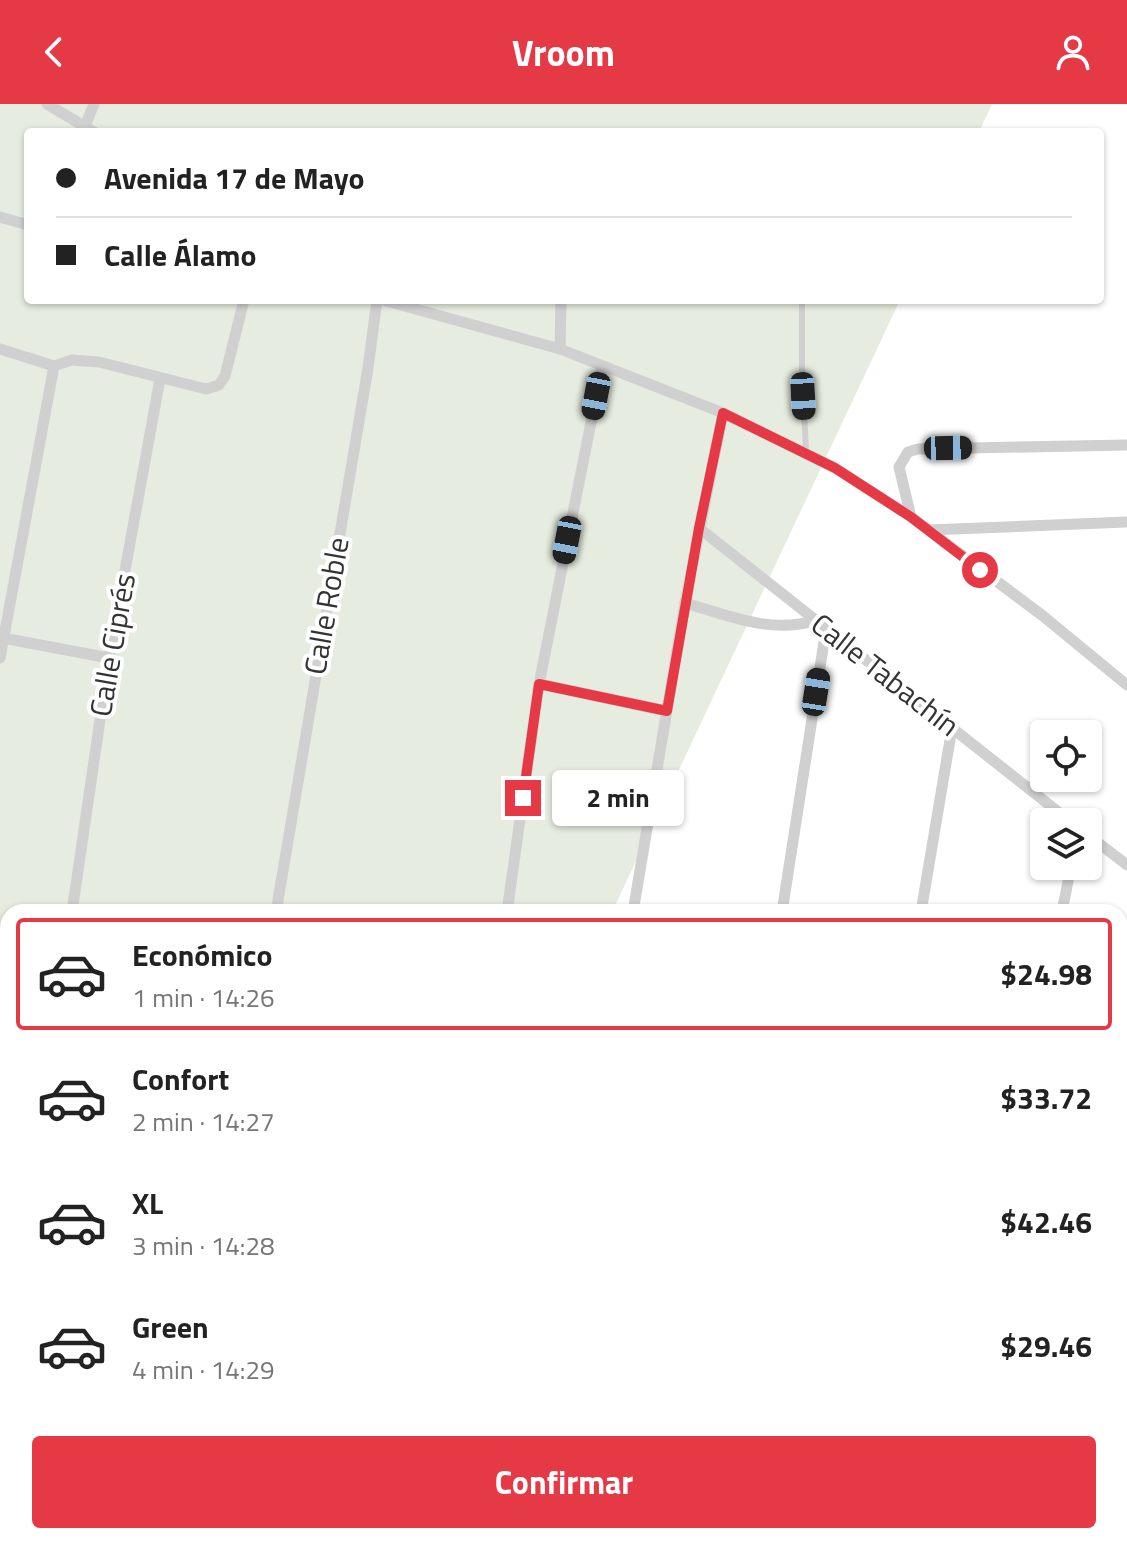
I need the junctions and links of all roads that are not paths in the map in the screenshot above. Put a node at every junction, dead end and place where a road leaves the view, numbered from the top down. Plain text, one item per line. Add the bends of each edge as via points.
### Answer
1 (47, 104) edge
2 (94, 104) edge
3 (88, 128) edge
4 (90, 128) edge
5 (0, 217) edge
6 (24, 224) edge
7 (243, 304) edge
8 (379, 304) edge
9 (395, 304) edge
10 (561, 304) edge
11 (802, 304) edge
12 (0, 349) edge
13 (560, 349) junction
14 (54, 366) junction
15 (602, 367) junction
16 (160, 379) junction
17 (723, 413) junction
18 (1127, 445) edge
19 (806, 454) junction
20 (911, 517) junction
21 (1127, 522) edge
22 (699, 528) junction
23 (928, 530) junction
24 (685, 603) junction
25 (816, 620) junction
26 (826, 629) junction
27 (3, 638) junction
28 (0, 658) edge
29 (109, 658) junction
30 (539, 684) junction
31 (1127, 685) edge
32 (667, 711) junction
33 (952, 728) junction
34 (1053, 808) edge
35 (1102, 846) edge
36 (1127, 865) edge
37 (1068, 880) edge
38 (73, 904) edge
39 (277, 904) edge
40 (508, 904) edge
41 (634, 904) edge
42 (783, 904) edge
43 (922, 904) edge
44 (1064, 904) edge

1 - 3 street
2 - 4 street
5 - 6 street
7 - 16 street via 219,385 206,389
8 - 39 street, Calle Roble
9 - 13 street
10 - 13 street
11 - 19 lane
12 - 14 street
13 - 15 street
14 - 16 street via 72,360 99,362
14 - 27 street
15 - 17 street
15 - 30 street
16 - 29 street, Calle Ciprés
17 - 19 street
17 - 22 street
18 - 20 street via 908,452 899,467
19 - 20 street
20 - 23 street
21 - 23 street
22 - 24 street
22 - 25 street, Calle Tabachín
23 - 31 street
24 - 25 street via 773,626 797,627
24 - 32 street
25 - 26 street, Calle Tabachín
26 - 33 street, Calle Tabachín
26 - 42 street
27 - 28 street
27 - 29 street
29 - 38 street, Calle Ciprés
30 - 32 street
30 - 40 street
32 - 41 street
33 - 34 street, Calle Tabachín
33 - 43 street
35 - 36 street
37 - 44 street

